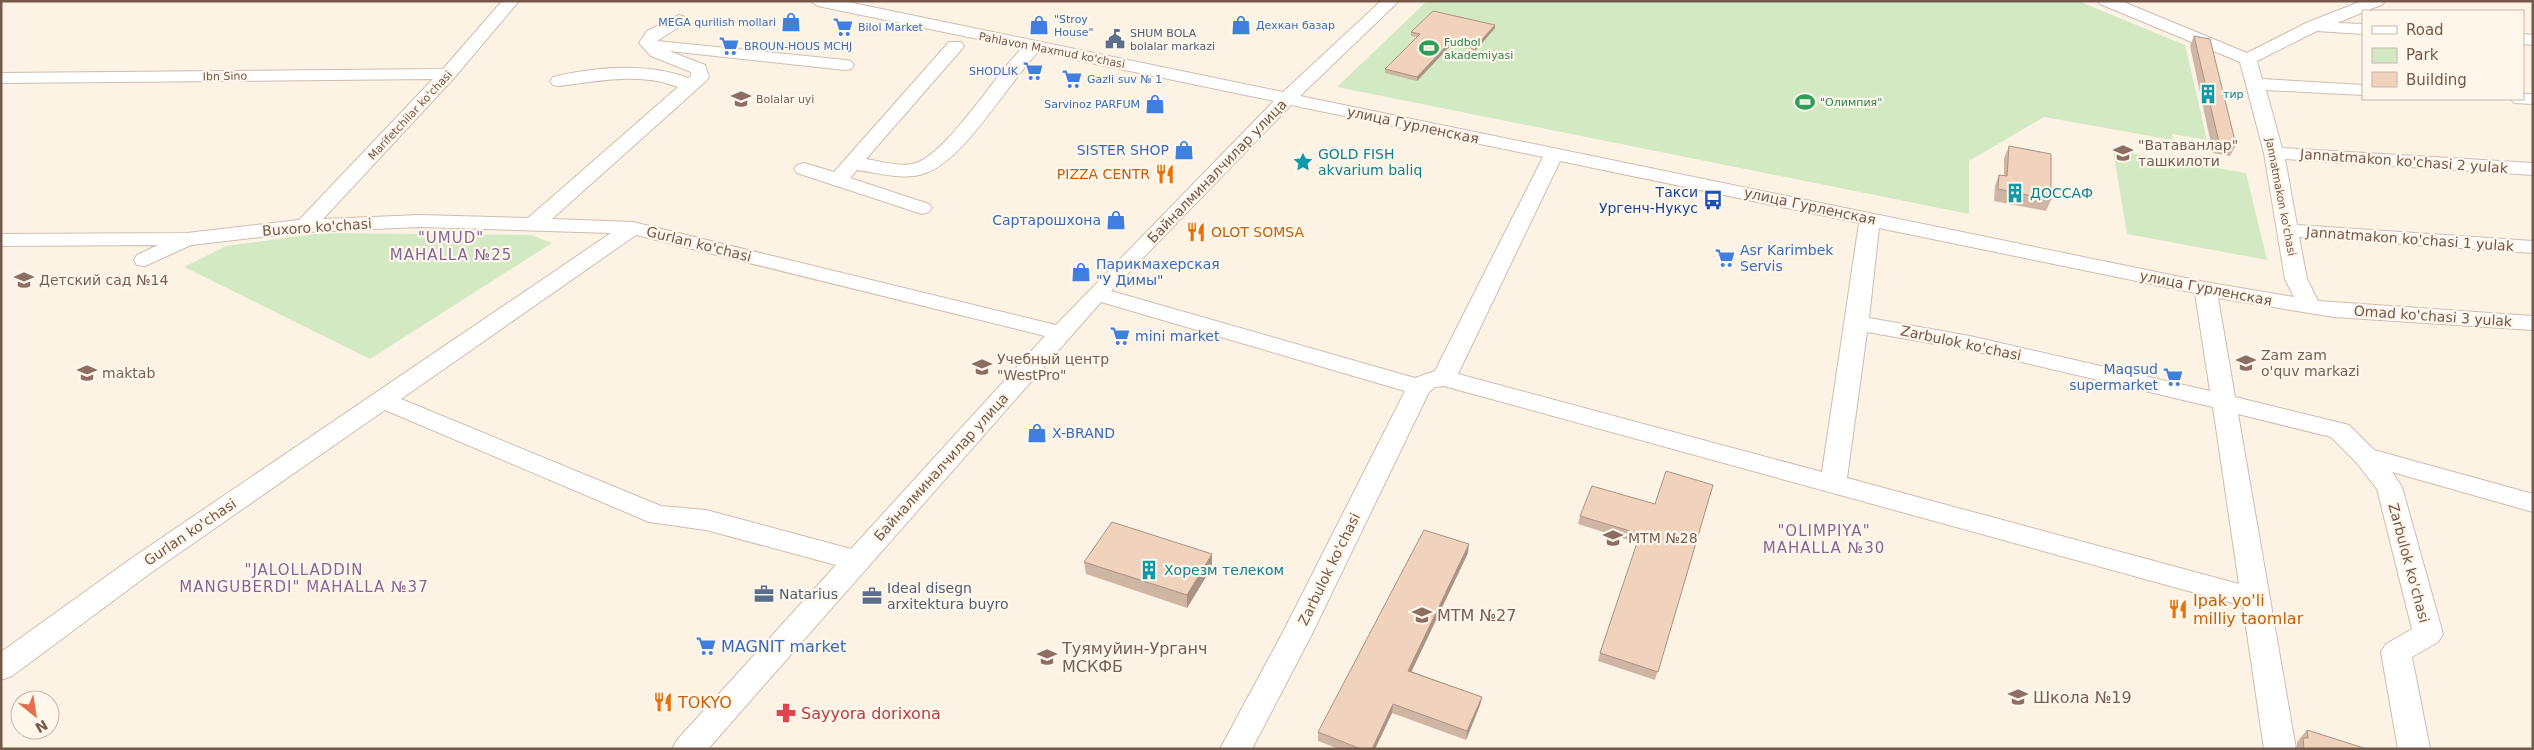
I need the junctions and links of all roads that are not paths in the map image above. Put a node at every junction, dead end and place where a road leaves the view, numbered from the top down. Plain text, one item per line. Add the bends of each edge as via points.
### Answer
1 (511, 1) edge
2 (818, 1) edge
3 (1391, 1) edge
4 (2141, 1) edge
5 (2377, 1) edge
6 (2114, 4) edge
7 (679, 20) dead end
8 (2314, 26) junction
9 (2362, 29) edge
10 (647, 43) junction
11 (956, 46) dead end
12 (1033, 46) junction
13 (2248, 59) junction
14 (845, 65) dead end
15 (448, 74) junction
16 (1, 78) edge
17 (558, 81) dead end
18 (2255, 84) junction
19 (691, 86) junction
20 (2362, 90) edge
21 (1286, 99) junction
22 (2274, 153) junction
23 (1554, 154) junction
24 (852, 163) junction
25 (804, 169) dead end
26 (2533, 169) edge
27 (836, 181) junction
28 (922, 208) dead end
29 (1870, 218) junction
30 (534, 224) junction
31 (305, 226) junction
32 (633, 228) junction
33 (2286, 230) junction
34 (187, 239) junction
35 (1, 240) edge
36 (2533, 247) edge
37 (146, 260) dead end
38 (2205, 289) junction
39 (1096, 294) junction
40 (2310, 307) junction
41 (2334, 310) joint
42 (1857, 322) junction
43 (2533, 323) edge
44 (1061, 333) junction
45 (1444, 378) junction
46 (1419, 387) junction
47 (382, 400) junction
48 (2224, 402) junction
49 (2364, 456) junction
50 (1833, 484) junction
51 (2532, 506) edge
52 (858, 561) junction
53 (2256, 600) junction
54 (1, 668) edge
55 (688, 749) edge
56 (1236, 749) edge
57 (2280, 749) edge
58 (2414, 749) edge

1 - 15 street, Marifetchilar ko'chasi
2 - 12 street, Pahlavon Maxmud ko'chasi
3 - 21 street, Байналминалчилар улица
4 - 6 street
5 - 8 street
6 - 13 street
7 - 10 street via 653,35
8 - 9 street
8 - 13 street
10 - 14 street
10 - 19 street via 657,52 699,69 700,77
11 - 24 street
12 - 21 street, Pahlavon Maxmud ko'chasi
12 - 24 street via 931,165 919,170
13 - 18 street, Jannatmakon ko'chasi
15 - 16 street, Ibn Sino
15 - 31 street, Marifetchilar ko'chasi
17 - 19 street via 646,73
18 - 20 street
18 - 22 street, Jannatmakon ko'chasi
19 - 30 street
21 - 23 street, улица Гурленская
21 - 39 street, Байналминалчилар улица
22 - 26 street, Jannatmakon ko'chasi 2 yulak
22 - 33 street, Jannatmakon ko'chasi
23 - 29 street, улица Гурленская
23 - 45 street
24 - 27 street
25 - 27 street
27 - 28 street
29 - 38 street, улица Гурленская
29 - 42 street
30 - 31 street, Buxoro ko'chasi via 420,221
30 - 32 street, Buxoro ko'chasi
31 - 34 street, Buxoro ko'chasi
32 - 44 street, Gurlan ko'chasi
32 - 47 street, Gurlan ko'chasi
33 - 36 street, Jannatmakon ko'chasi 1 yulak
33 - 40 street, Jannatmakon ko'chasi via 2296,278
34 - 35 street, Buxoro ko'chasi
34 - 37 street
38 - 40 street, улица Гурленская
38 - 48 street
39 - 44 street, Байналминалчилар улица
39 - 46 street
40 - 41 street, улица Гурленская
41 - 43 street, Omad ko'chasi 3 yulak
42 - 48 street, Zarbulok ko'chasi via 1970,343
42 - 50 street
44 - 52 street, Байналминалчилар улица
45 - 46 street via 1428,380
45 - 50 street
46 - 56 street, Zarbulok ko'chasi via 1296,636
47 - 52 street via 658,515 706,520
47 - 54 street, Gurlan ko'chasi via 150,560
48 - 49 street, Zarbulok ko'chasi via 2340,431
48 - 53 street
49 - 51 street
49 - 58 street, Zarbulok ko'chasi via 2389,487 2428,634 2396,652
50 - 53 street
52 - 55 street, Байналминалчилар улица
53 - 57 street

